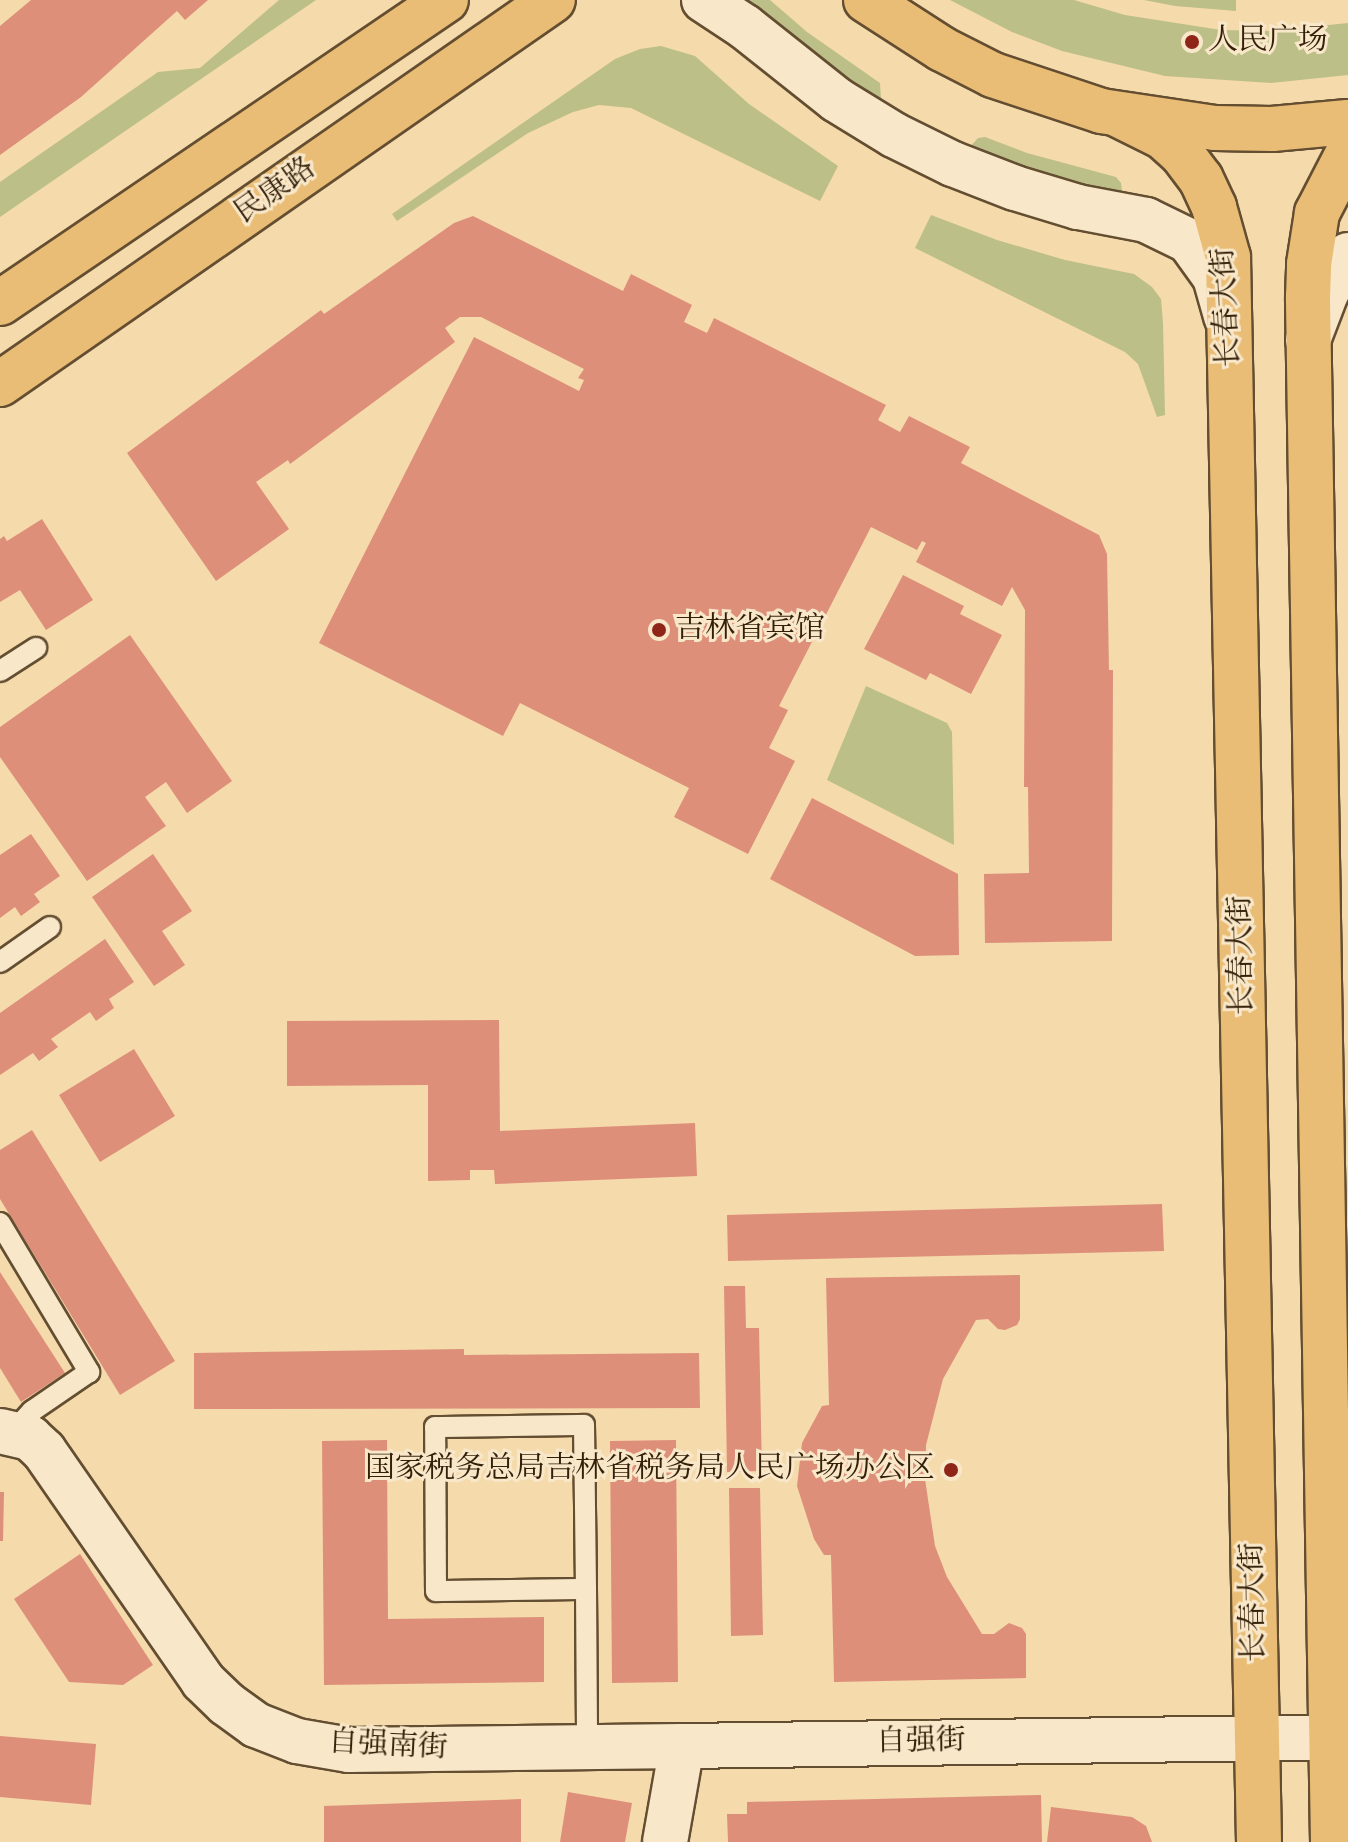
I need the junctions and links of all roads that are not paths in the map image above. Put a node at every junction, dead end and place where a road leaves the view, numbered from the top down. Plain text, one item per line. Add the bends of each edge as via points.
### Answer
1 (446, 0) edge
2 (553, 0) edge
3 (704, 0) edge
4 (866, 0) edge
5 (1119, 115) junction
6 (1348, 122) edge
7 (1348, 153) edge
8 (1348, 255) edge
9 (0, 303) edge
10 (1231, 336) junction
11 (1308, 340) junction
12 (0, 384) edge
13 (36, 648) dead end
14 (0, 671) edge
15 (50, 927) dead end
16 (0, 962) edge
17 (1336, 1172) edge
18 (0, 1223) edge
19 (6, 1431) edge
20 (586, 1589) junction
21 (1341, 1737) edge
22 (1257, 1738) junction
23 (682, 1746) junction
24 (587, 1748) junction
25 (665, 1842) edge
26 (1259, 1842) edge
27 (1333, 1842) edge

1 - 9 main road, 民康路
2 - 12 main road, 民康路
3 - 10 street via 837,100 926,151 1015,188 1146,220 1189,241 1215,277
4 - 5 main road via 993,75
5 - 6 main road via 1215,128
5 - 10 main road, 长春大街 via 1163,137 1201,179 1224,232
7 - 11 main road via 1317,213 1309,264
8 - 11 street
10 - 22 main road, 长春大街
11 - 17 main road
13 - 14 lane
15 - 16 lane
17 - 21 main road
18 - 19 lane via 89,1372
19 - 24 street, 自强南街 via 30,1438 44,1451 203,1681 256,1725 297,1741 349,1750
20 - 20 lane via 584,1425 435,1427 436,1591
20 - 24 lane
21 - 22 street, 自强街
21 - 27 main road
22 - 23 street, 自强街
22 - 26 main road, 长春大街
23 - 24 street, 自强南街
23 - 25 street

